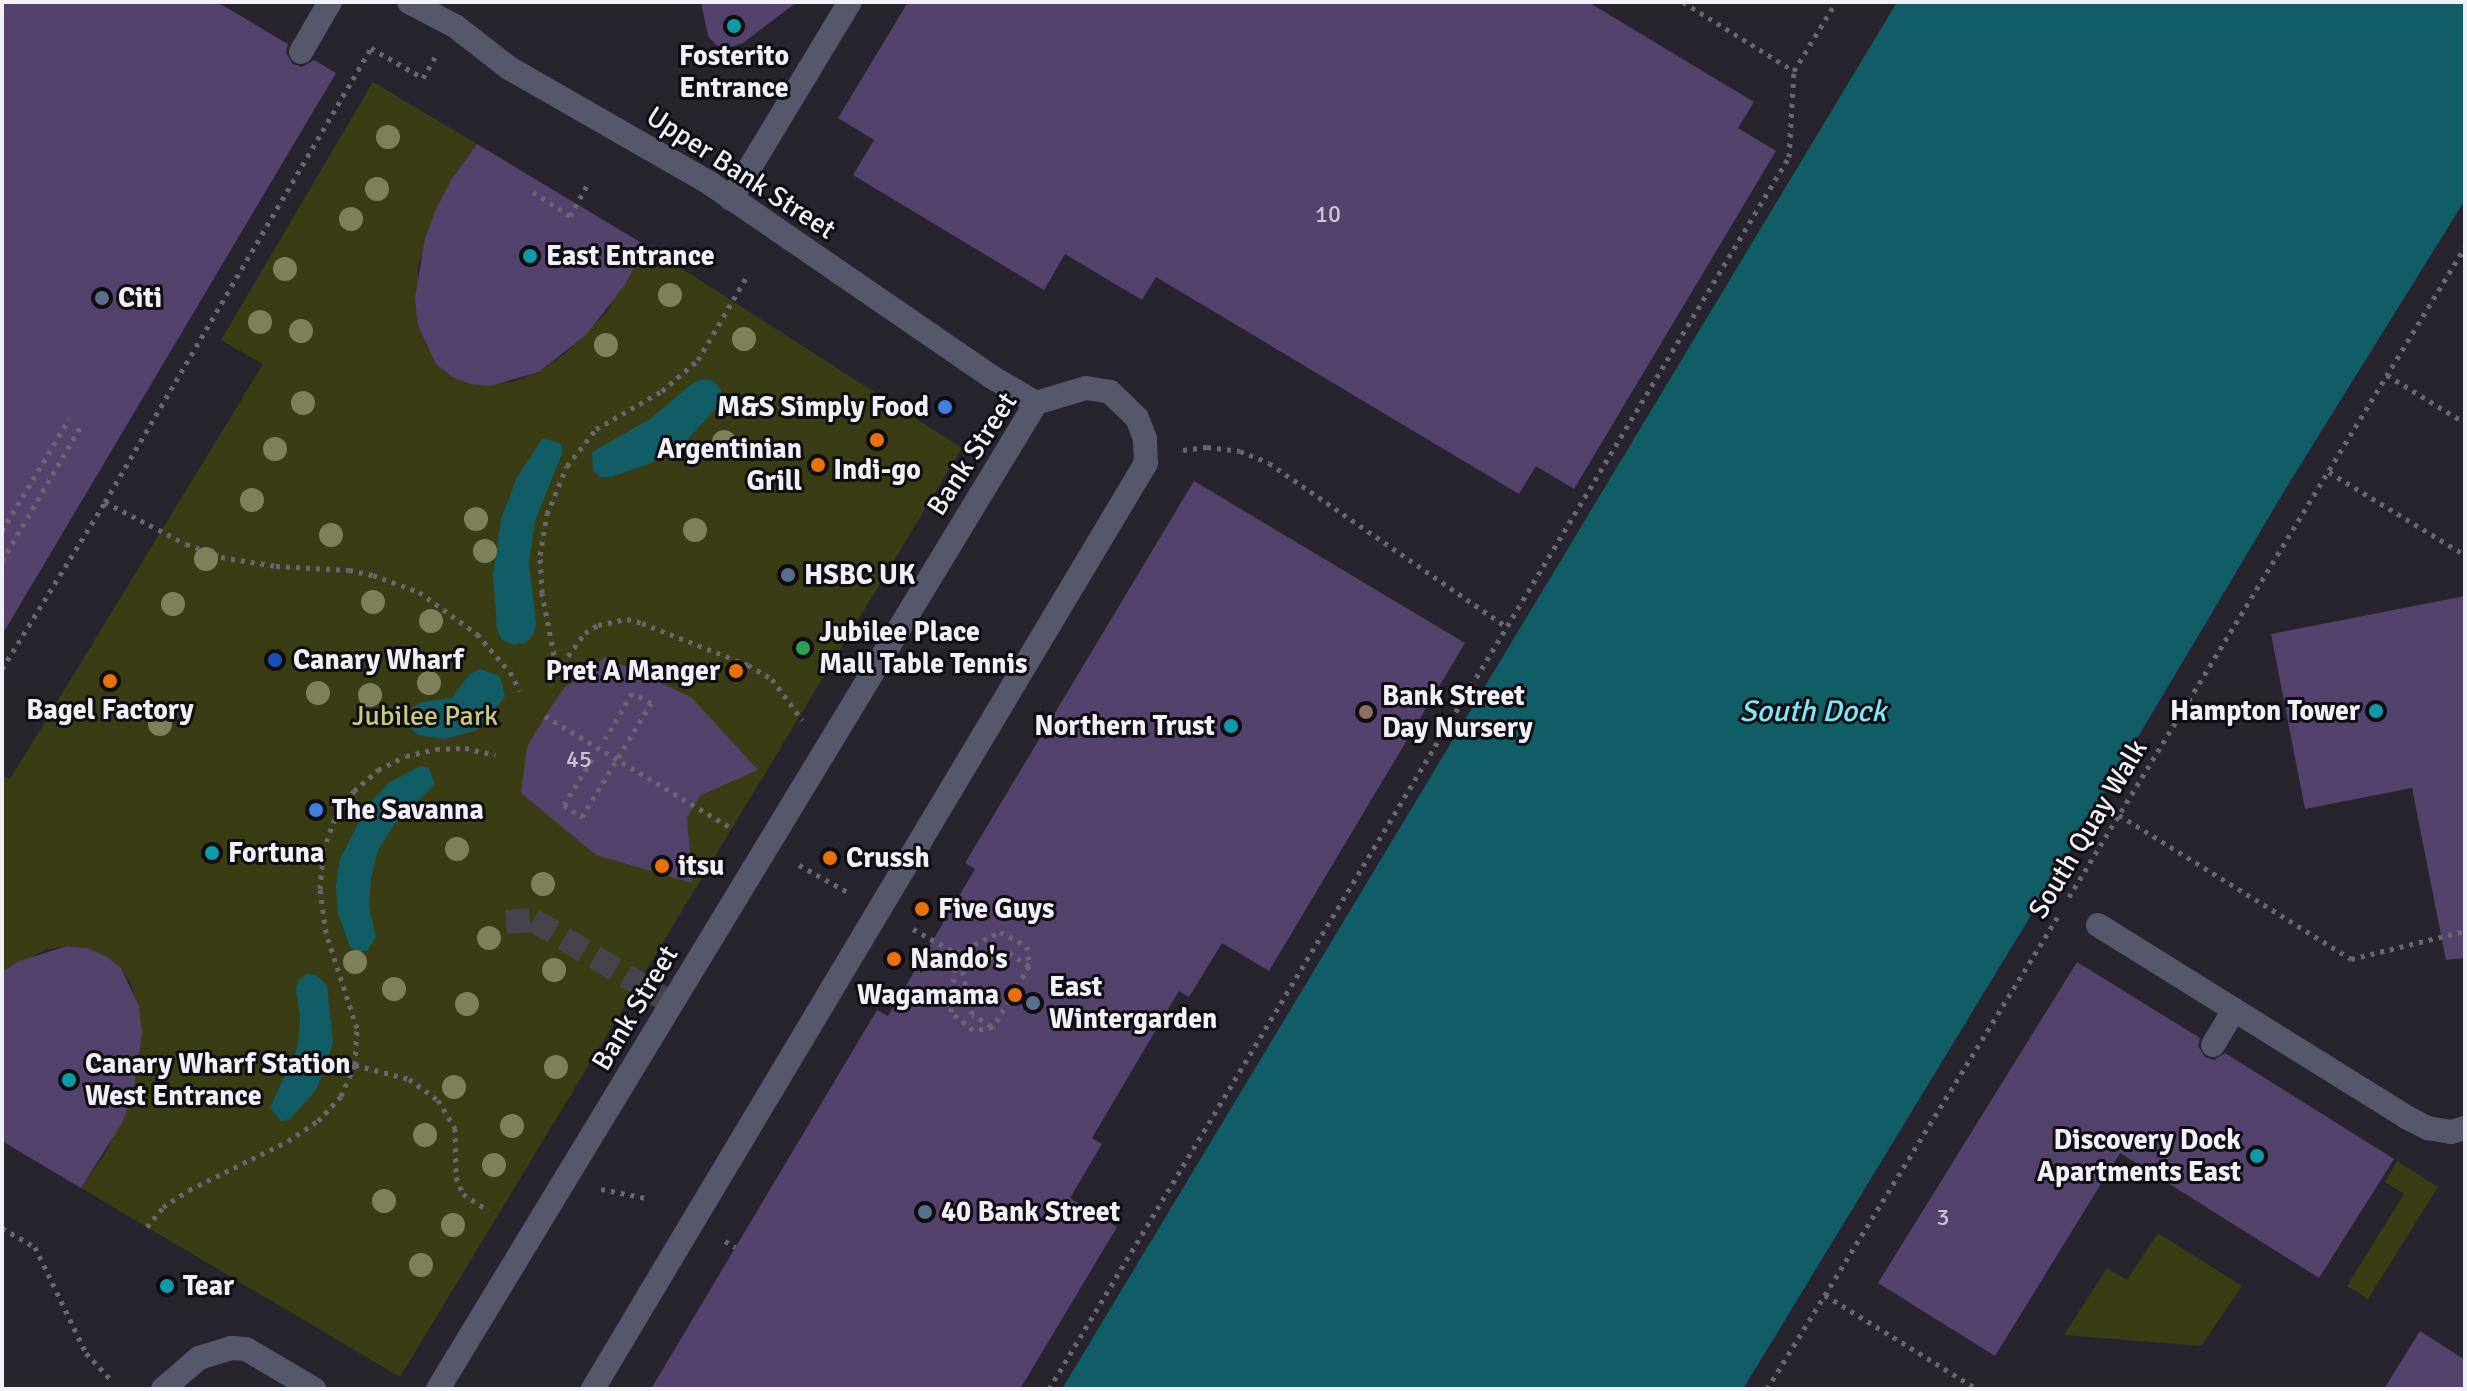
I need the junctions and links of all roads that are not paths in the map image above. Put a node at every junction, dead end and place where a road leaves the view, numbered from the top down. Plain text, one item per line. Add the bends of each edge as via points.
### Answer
1 (330, 2) edge
2 (409, 2) edge
3 (850, 2) edge
4 (301, 52) dead end
5 (731, 199) junction
6 (1036, 403) junction
7 (2098, 925) dead end
8 (2234, 1010) junction
9 (2213, 1045) dead end
10 (2465, 1128) edge
11 (163, 1389) edge
12 (314, 1389) edge
13 (438, 1389) edge
14 (593, 1389) edge

1 - 4 street
2 - 5 street, Upper Bank Street via 455,26 509,68
3 - 5 street
5 - 6 street, Upper Bank Street
6 - 13 street, Bank Street
6 - 14 street, Bank Street via 1086,388 1110,392 1137,418 1146,463
7 - 8 street
8 - 9 street
8 - 10 street via 2406,1117 2428,1128
11 - 12 street via 199,1358 231,1348 246,1349

